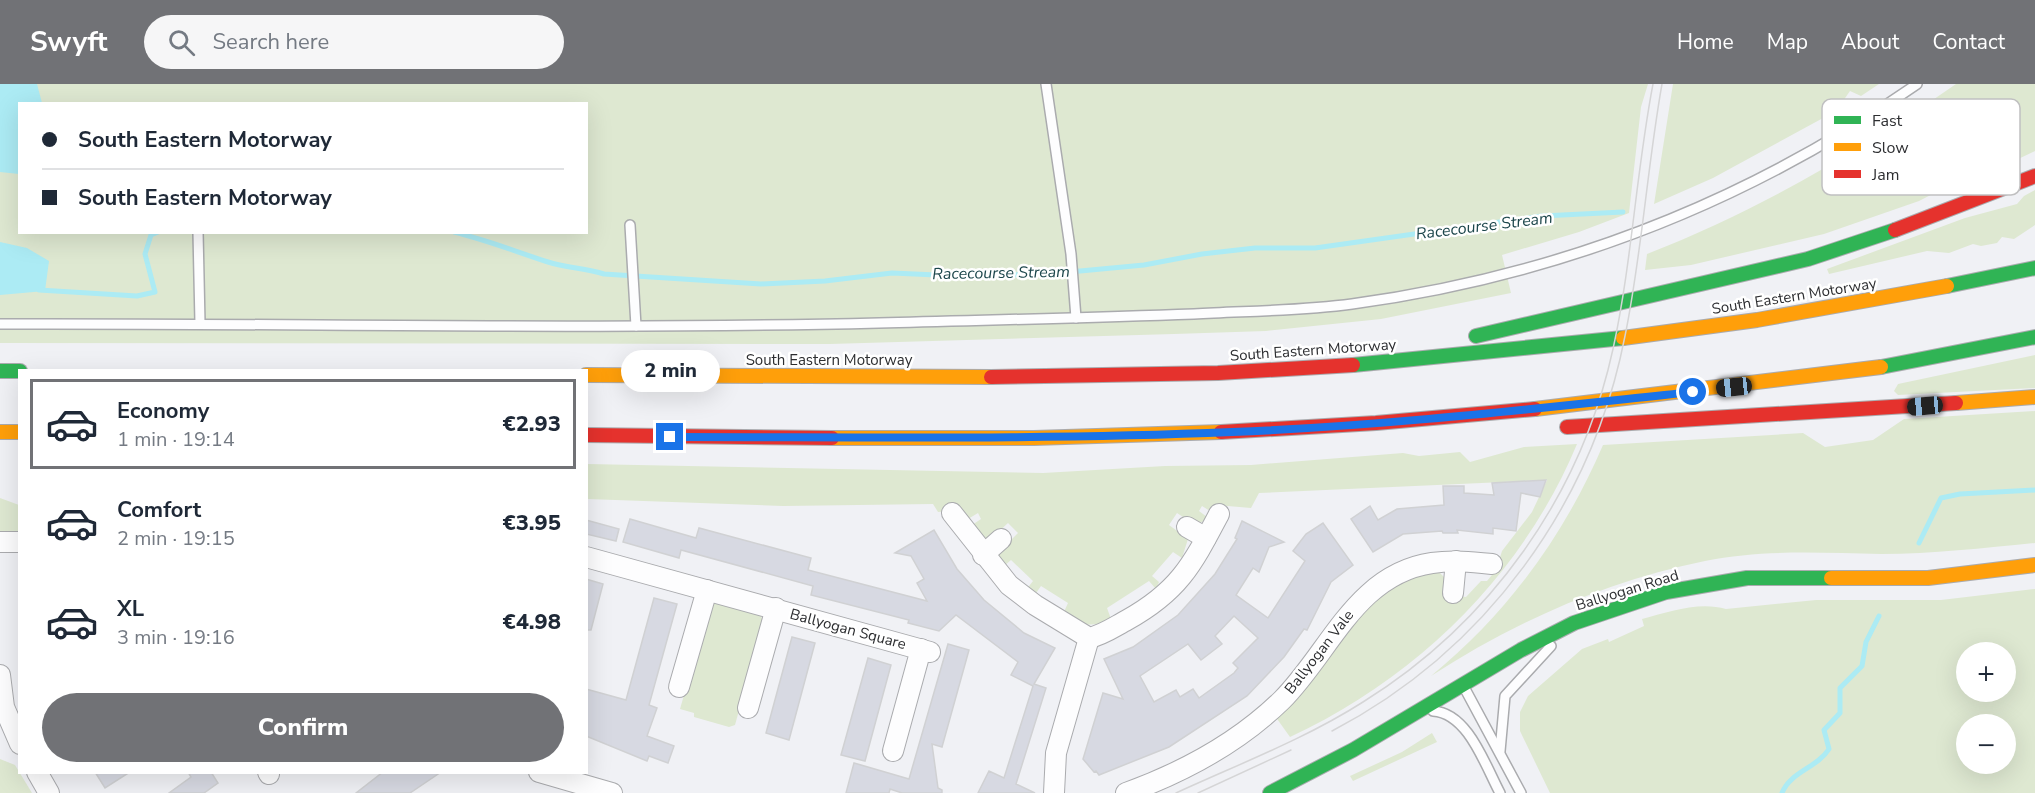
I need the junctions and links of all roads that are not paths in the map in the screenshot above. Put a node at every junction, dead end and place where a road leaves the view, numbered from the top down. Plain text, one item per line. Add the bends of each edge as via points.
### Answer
1 (1046, 84) edge
2 (1917, 84) edge
3 (1894, 99) edge
4 (1822, 146) edge
5 (2035, 176) edge
6 (2020, 182) edge
7 (1985, 195) edge
8 (630, 225) dead end
9 (198, 234) edge
10 (2035, 268) edge
11 (1076, 318) junction
12 (200, 323) junction
13 (0, 324) edge
14 (636, 326) junction
15 (2035, 337) edge
16 (1464, 338) dead end
17 (1432, 343) dead end
18 (0, 371) edge
19 (18, 371) edge
20 (588, 375) edge
21 (738, 376) junction
22 (2035, 397) edge
23 (1551, 428) dead end
24 (0, 432) edge
25 (18, 432) edge
26 (588, 435) edge
27 (670, 437) junction
28 (1056, 452) dead end
29 (952, 513) dead end
30 (1219, 514) dead end
31 (1187, 527) dead end
32 (1001, 538) dead end
33 (1206, 538) junction
34 (0, 542) edge
35 (18, 542) edge
36 (983, 555) junction
37 (588, 558) edge
38 (1456, 561) junction
39 (1492, 564) dead end
40 (2035, 565) edge
41 (707, 590) junction
42 (1453, 593) dead end
43 (776, 608) junction
44 (1574, 623) junction
45 (1089, 638) junction
46 (0, 675) edge
47 (1462, 684) junction
48 (679, 687) dead end
49 (748, 708) dead end
50 (1422, 710) junction
51 (11, 741) edge
52 (892, 751) dead end
53 (1500, 751) junction
54 (38, 774) edge
55 (546, 774) edge
56 (49, 793) edge
57 (612, 793) edge
58 (1054, 793) edge
59 (1126, 793) edge
60 (1270, 793) edge
61 (1500, 793) edge
62 (1521, 793) edge

1 - 11 lane via 1071,254
2 - 3 lane
4 - 11 lane via 1775,172 1666,222 1560,260 1471,282 1347,304
5 - 6 main road
7 - 16 main road via 1808,259
8 - 14 lane
9 - 12 lane
10 - 21 main road, South Eastern Motorway via 1726,325 1381,363 1195,374
11 - 14 lane
12 - 13 lane
12 - 14 lane
15 - 27 main road via 1894,365 1774,383 1569,407 1360,425 1031,438
17 - 21 main road via 1314,357 858,364
18 - 19 main road
20 - 21 main road, South Eastern Motorway
22 - 23 main road
24 - 25 main road
26 - 27 main road
27 - 28 main road via 715,450
29 - 36 street
30 - 33 street
31 - 33 street
32 - 36 street
33 - 45 street via 1188,571 1169,592 1109,631
34 - 35 street
36 - 45 street via 1021,595
37 - 41 street, Ballyogan Square
38 - 39 street, Ballyogan Vale
38 - 42 street
38 - 59 street, Ballyogan Vale via 1419,565 1381,584 1352,609 1295,687 1251,728 1198,762
40 - 44 main road, Ballyogan Road via 1928,578 1747,578 1666,592
41 - 43 street, Ballyogan Square
41 - 48 street
43 - 49 street, Ballyogan Square
43 - 52 street, Ballyogan Square via 926,650
44 - 47 main road, Ballyogan Road
44 - 53 lane via 1505,696
45 - 58 street via 1056,753
46 - 51 street
47 - 50 main road, Ballyogan Road
47 - 53 lane
50 - 60 main road, Ballyogan Road
50 - 61 lane via 1453,716 1463,725
53 - 62 lane
54 - 56 street
55 - 57 street

